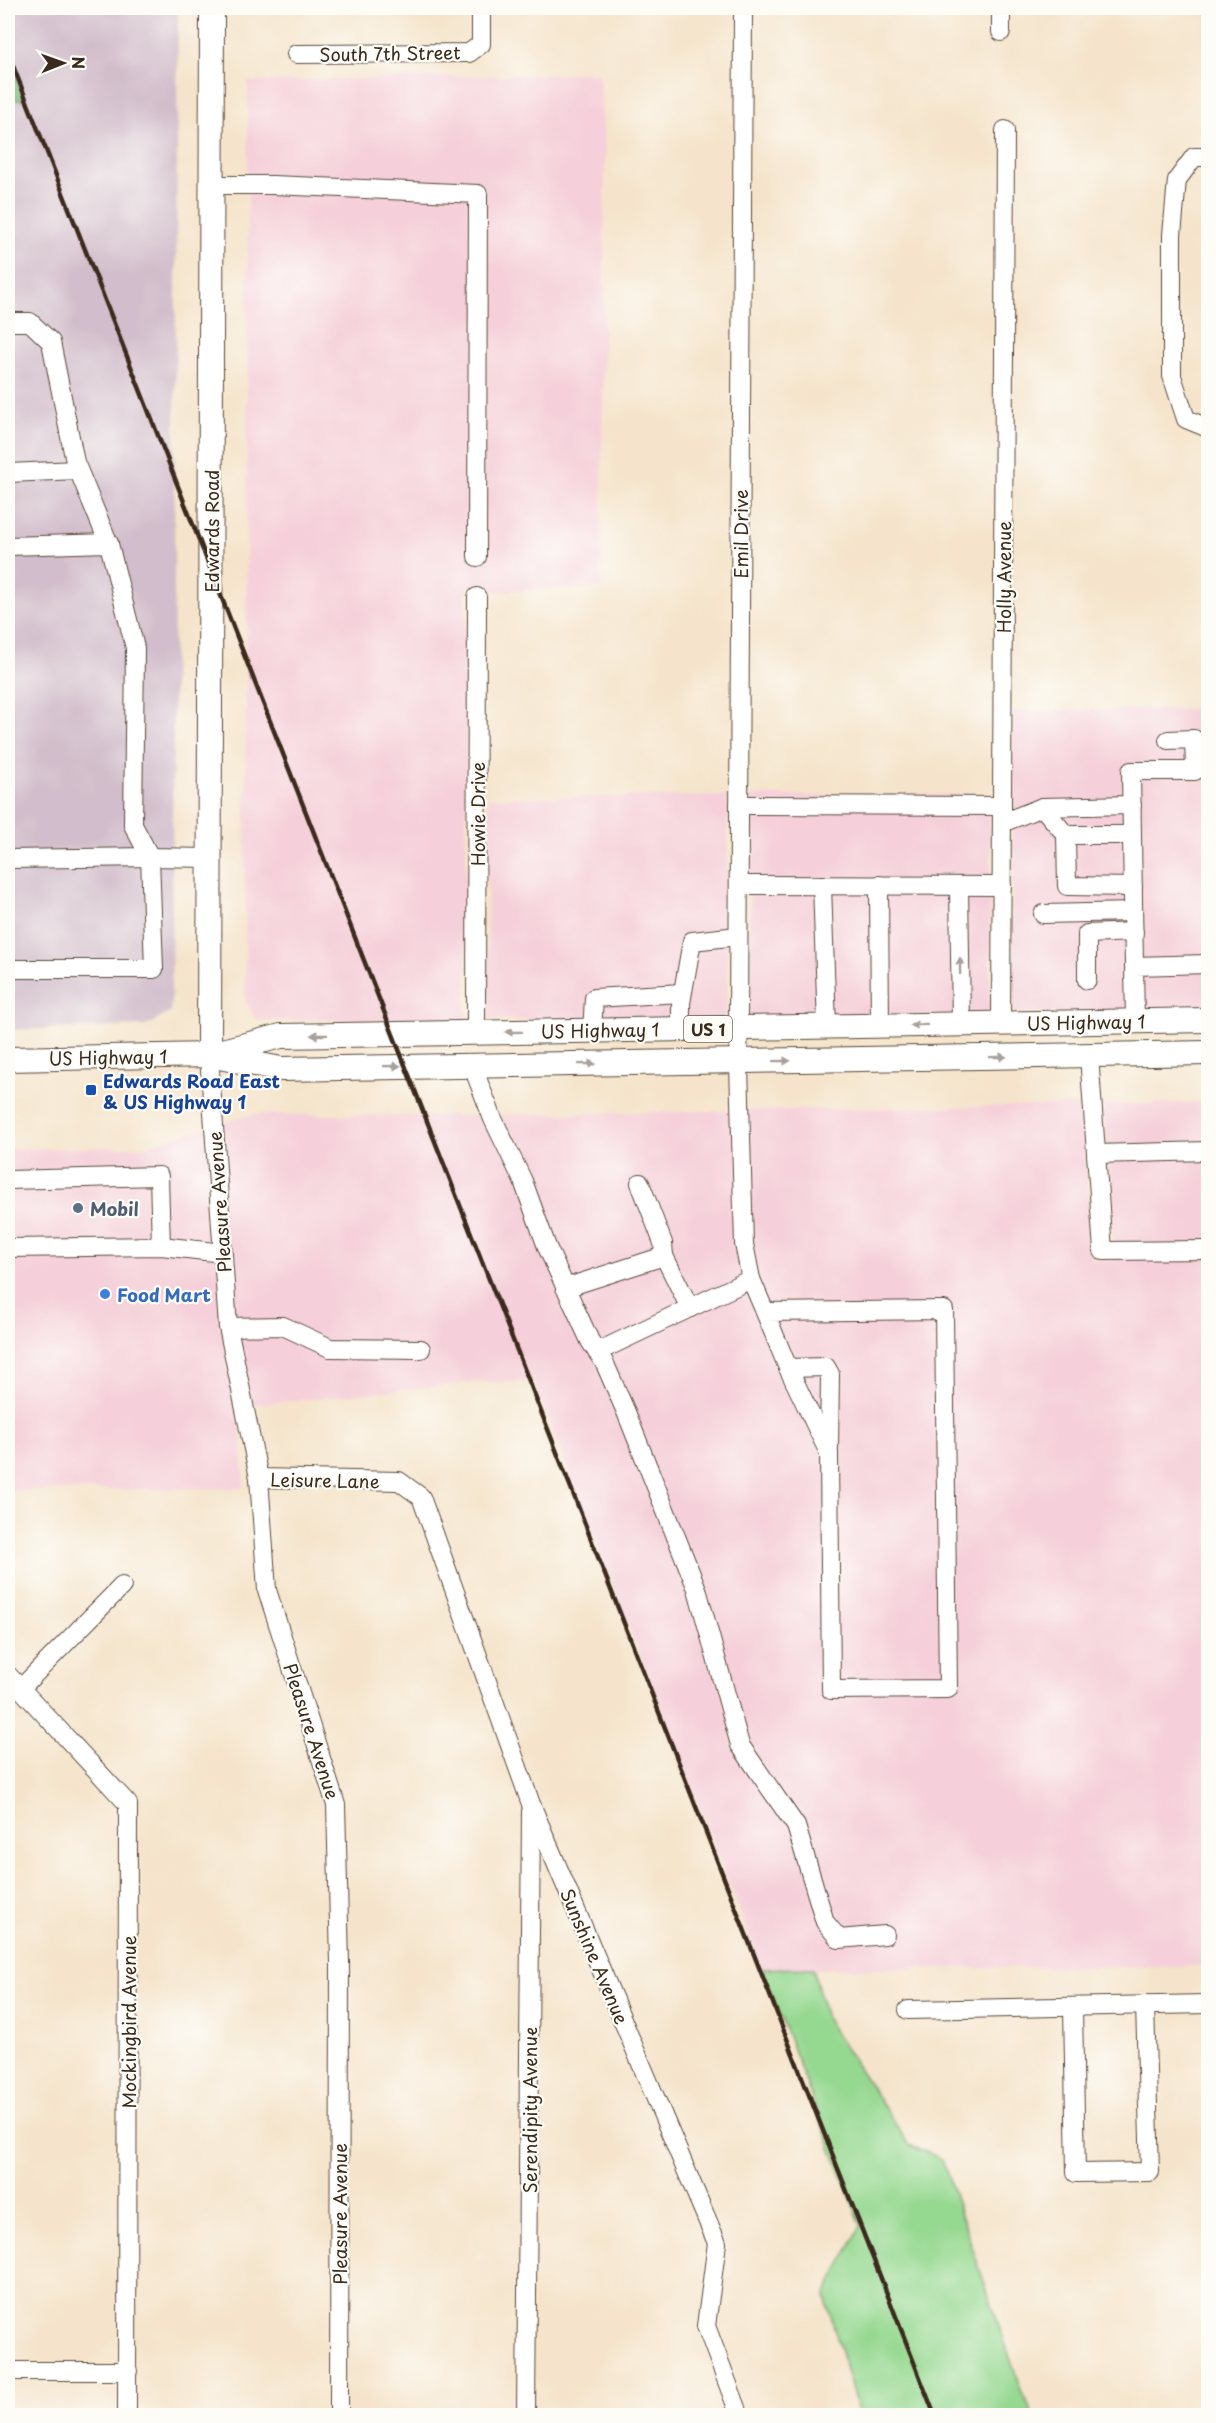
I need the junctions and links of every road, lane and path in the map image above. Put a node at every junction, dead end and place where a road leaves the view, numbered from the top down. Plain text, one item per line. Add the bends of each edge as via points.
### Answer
1 (212, 8) edge
2 (481, 8) edge
3 (743, 8) edge
4 (1001, 8) edge
5 (1001, 32) dead end
6 (296, 54) dead end
7 (1005, 130) dead end
8 (1209, 157) edge
9 (212, 185) junction
10 (8, 322) edge
11 (1209, 428) edge
12 (78, 470) junction
13 (8, 473) edge
14 (109, 543) junction
15 (8, 546) edge
16 (477, 557) dead end
17 (477, 597) dead end
18 (1168, 740) dead end
19 (739, 805) junction
20 (1132, 806) junction
21 (1042, 807) junction
22 (1002, 815) junction
23 (1066, 835) junction
24 (1132, 835) junction
25 (150, 856) junction
26 (210, 858) junction
27 (8, 859) edge
28 (738, 885) junction
29 (822, 885) junction
30 (879, 885) junction
31 (959, 886) junction
32 (1002, 886) junction
33 (1133, 887) junction
34 (1133, 912) junction
35 (1043, 914) dead end
36 (1134, 932) junction
37 (738, 936) junction
38 (1209, 964) edge
39 (1134, 966) junction
40 (8, 969) edge
41 (1088, 980) dead end
42 (682, 993) junction
43 (1209, 1020) edge
44 (1134, 1022) junction
45 (1001, 1023) junction
46 (961, 1024) junction
47 (880, 1026) junction
48 (826, 1027) junction
49 (681, 1029) junction
50 (738, 1029) junction
51 (592, 1031) junction
52 (476, 1032) junction
53 (1209, 1053) edge
54 (209, 1055) junction
55 (1089, 1055) junction
56 (8, 1059) edge
57 (738, 1061) junction
58 (472, 1065) junction
59 (1209, 1151) edge
60 (1096, 1154) junction
61 (8, 1180) edge
62 (640, 1183) dead end
63 (161, 1246) junction
64 (8, 1248) edge
65 (1209, 1250) edge
66 (223, 1253) junction
67 (664, 1256) junction
68 (751, 1279) junction
69 (565, 1288) junction
70 (690, 1308) junction
71 (765, 1312) junction
72 (228, 1327) junction
73 (421, 1349) dead end
74 (597, 1352) junction
75 (788, 1368) junction
76 (829, 1453) junction
77 (259, 1478) junction
78 (421, 1497) joint
79 (122, 1586) dead end
80 (8, 1675) edge
81 (21, 1688) junction
82 (531, 1804) junction
83 (885, 1935) dead end
84 (1209, 2004) edge
85 (1145, 2005) junction
86 (1073, 2007) junction
87 (908, 2010) dead end
88 (8, 2371) edge
89 (128, 2371) junction
90 (128, 2415) edge
91 (339, 2415) edge
92 (526, 2415) edge
93 (740, 2415) edge

1 - 9 main road, Edwards Road
2 - 6 street, South 7th Street via 481,44 469,52
3 - 19 street, Emil Drive
4 - 5 street
7 - 22 street, Holly Avenue
8 - 11 street via 1194,157 1177,180 1172,235 1172,376 1186,419
9 - 16 street via 478,194
9 - 26 main road, Edwards Road
10 - 12 street via 30,322 51,342
12 - 13 street
12 - 14 street
14 - 15 street
14 - 25 street via 135,648 133,825
17 - 52 street, Howie Drive
18 - 20 street via 1194,739 1195,771 1131,771
19 - 22 street
19 - 28 street, Emil Drive
20 - 21 street
20 - 24 street
21 - 22 street
21 - 23 street
22 - 32 street, Holly Avenue
23 - 24 street
23 - 33 street via 1067,886
24 - 33 street
25 - 26 street
25 - 27 street
25 - 40 street via 154,969
26 - 54 main road, Edwards Road
28 - 29 street
28 - 37 street, Emil Drive
29 - 30 street
29 - 48 street
30 - 31 street
30 - 47 street
31 - 32 street
46 -> 31 street
32 - 45 street, Holly Avenue
33 - 34 street
34 - 35 street
34 - 36 street
36 - 39 street
36 - 41 street via 1087,934
37 - 42 street via 692,941
37 - 50 street, Emil Drive
38 - 39 street
39 - 44 street
42 - 49 street
42 - 51 street via 594,998
43 - 44 main road, US Highway 1 / US 1
44 - 45 main road, US Highway 1 / US 1
45 - 46 main road, US Highway 1 / US 1
46 -> 47 main road, US Highway 1 / US 1
47 - 48 main road, US Highway 1 / US 1
48 - 50 main road, US Highway 1 / US 1
49 - 50 main road, US Highway 1 / US 1
49 - 51 main road, US Highway 1 / US 1
50 - 57 street, Emil Drive
51 -> 52 main road, US Highway 1 / US 1
52 -> 54 main road, US Highway 1 / US 1 via 282,1036
53 - 55 main road, US Highway 1 / US 1
54 - 56 main road, US Highway 1 / US 1
54 -> 58 main road, US Highway 1 / US 1 via 280,1069
54 - 66 street, Pleasure Avenue
57 -> 55 main road, US Highway 1 / US 1
55 - 60 street
58 -> 57 main road, US Highway 1 / US 1
57 - 68 street, Emil Drive via 744,1244
58 - 69 street
59 - 60 street
60 - 65 street via 1103,1251
61 - 63 street via 159,1176
62 - 67 street
63 - 64 street
63 - 66 street
66 - 72 street, Pleasure Avenue
67 - 69 street
67 - 70 street
68 - 70 street
68 - 71 street, Emil Drive
69 - 74 street
70 - 74 street
71 - 75 street, Emil Drive
71 - 76 street via 944,1310 948,1689 831,1690
72 - 73 street via 284,1326 330,1348
72 - 77 street, Pleasure Avenue
74 - 83 street via 626,1412 697,1589 740,1745 796,1826 825,1922 839,1939
75 - 76 street, Emil Drive
75 - 76 street via 826,1367 830,1374
77 - 78 street, Leisure Lane via 399,1481
77 - 91 street, Pleasure Avenue via 267,1590 336,1805 340,1963
78 - 82 street, Sunshine Avenue
79 - 81 street
80 - 81 street, Mockingbird Avenue
81 - 89 street, Mockingbird Avenue via 128,1804
82 - 92 street, Serendipity Avenue
82 - 93 street, Sunshine Avenue via 717,2243 706,2326
84 - 85 street
85 - 86 street
85 - 86 street via 1150,2172 1076,2173
86 - 87 street
88 - 89 street
89 - 90 street, Mockingbird Avenue

